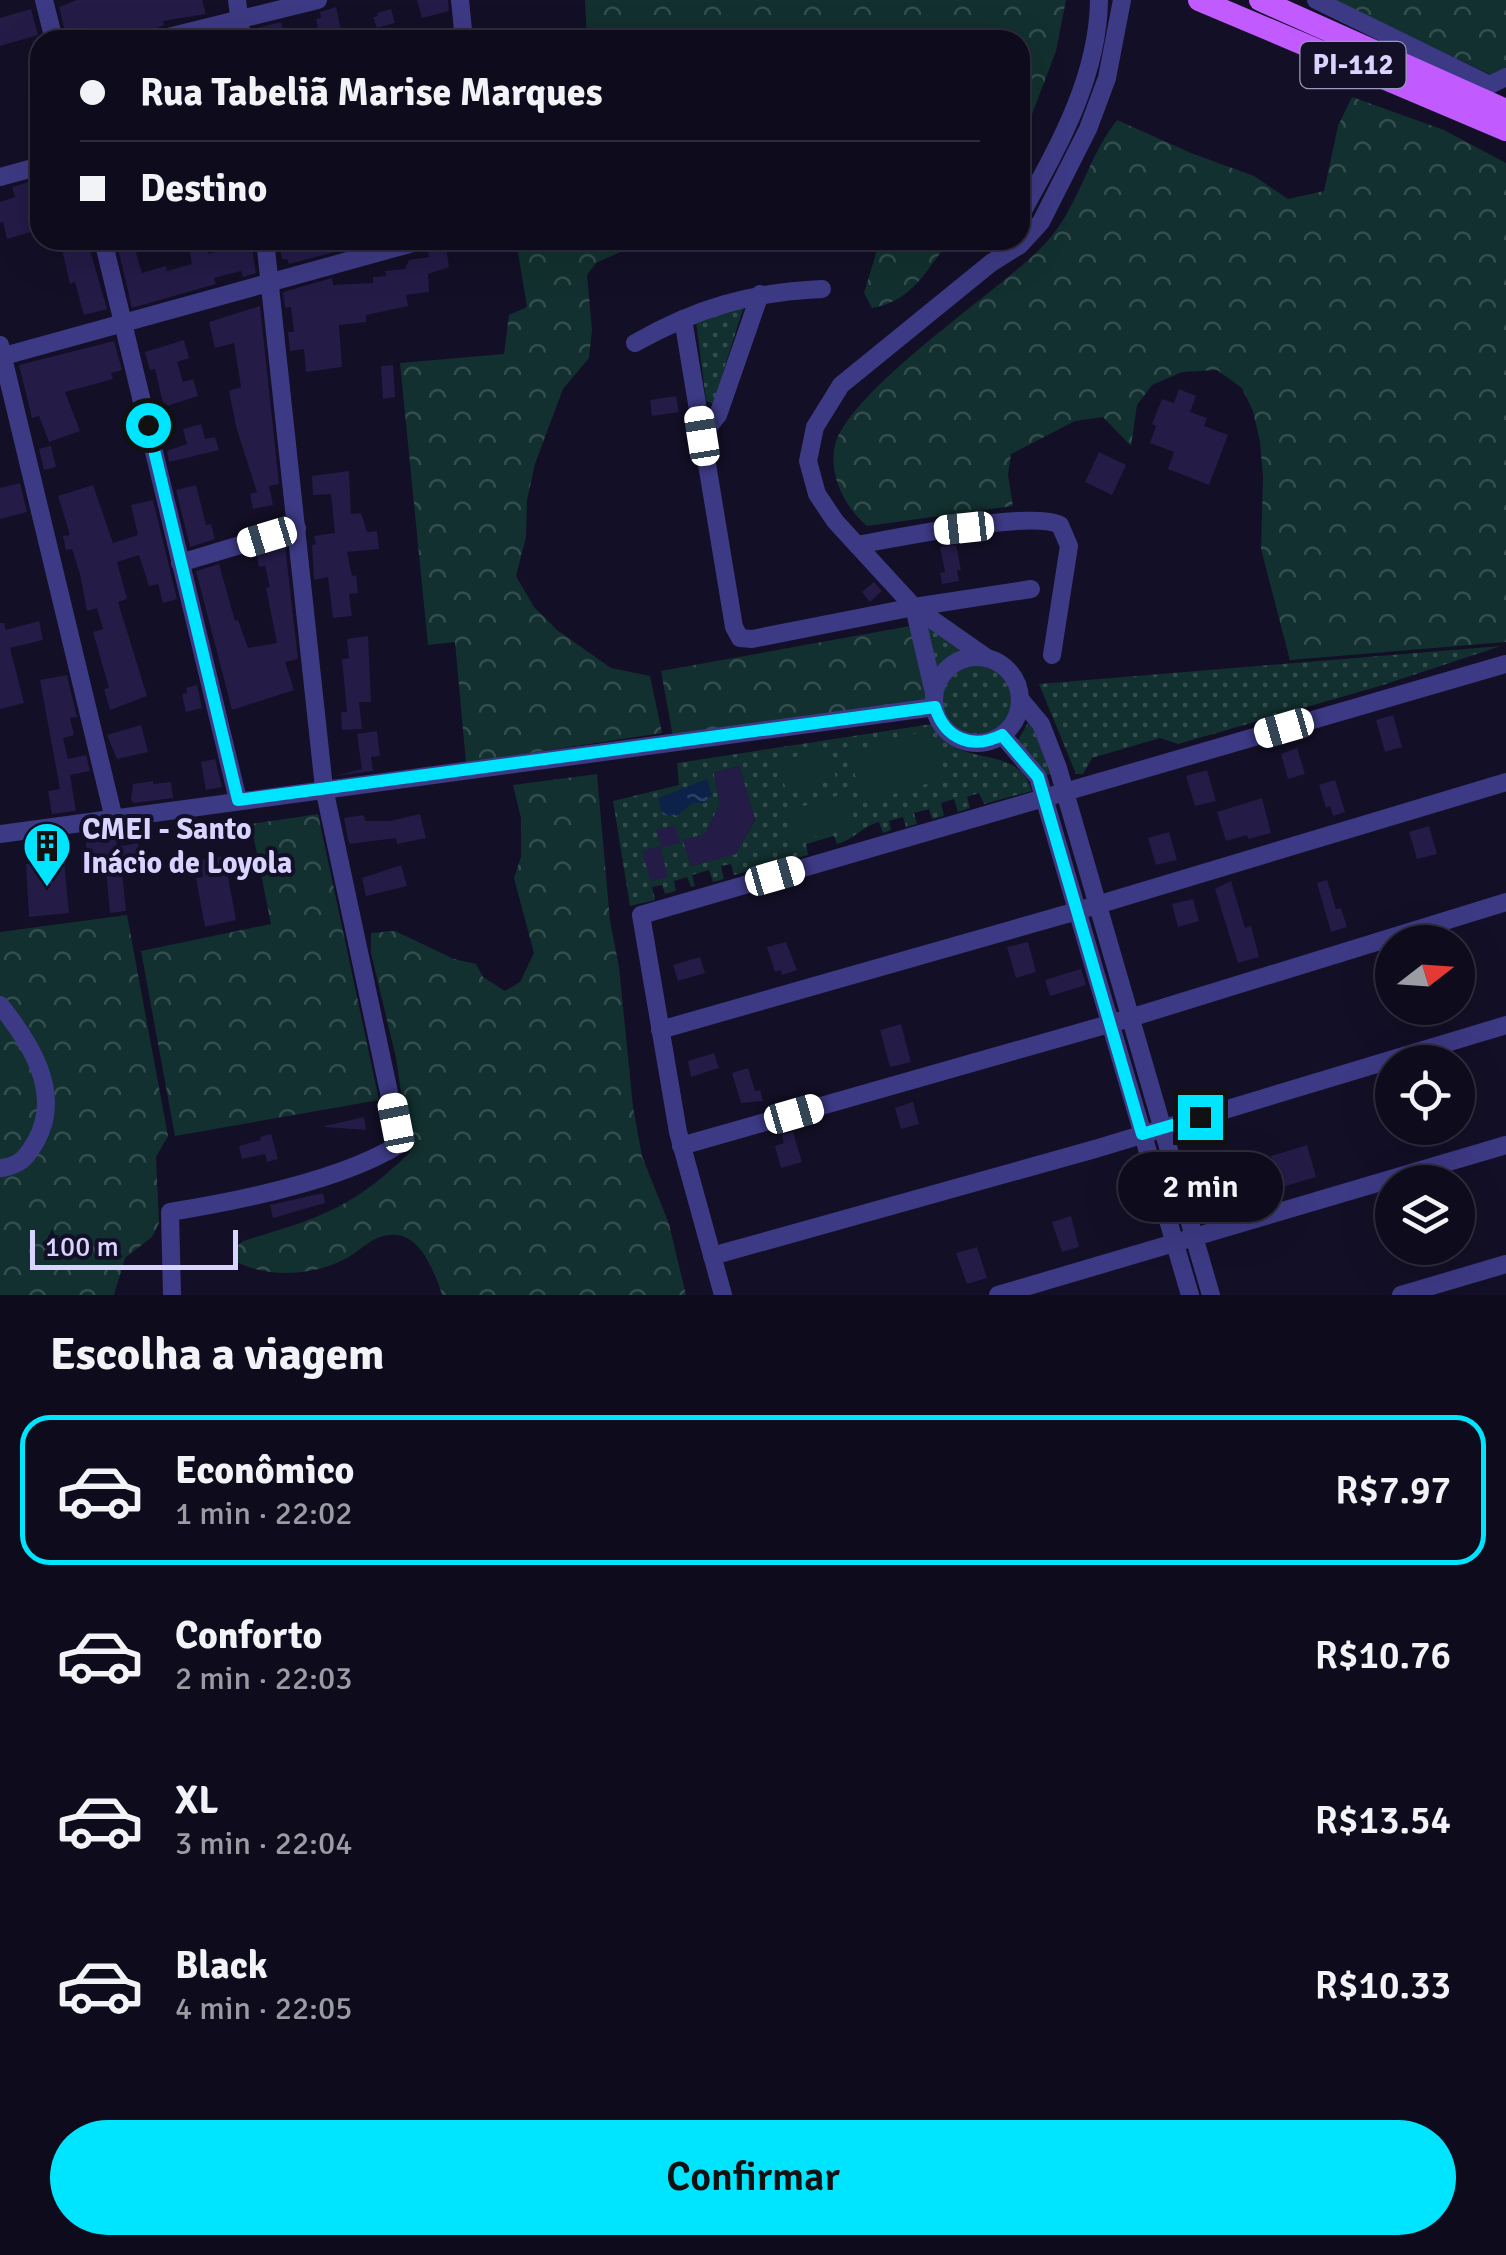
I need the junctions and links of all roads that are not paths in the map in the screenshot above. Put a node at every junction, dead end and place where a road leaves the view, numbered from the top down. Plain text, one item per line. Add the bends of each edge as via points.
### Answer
1 (44, 0) edge
2 (318, 0) edge
3 (460, 0) edge
4 (1100, 0) edge
5 (1122, 0) edge
6 (1199, 0) edge
7 (1260, 0) edge
8 (1316, 0) edge
9 (239, 9) edge
10 (52, 30) edge
11 (183, 30) edge
12 (463, 30) edge
13 (1506, 77) edge
14 (1506, 110) edge
15 (1506, 130) edge
16 (30, 169) edge
17 (0, 177) edge
18 (1030, 198) edge
19 (1030, 234) edge
20 (106, 250) edge
21 (266, 250) edge
22 (387, 250) edge
23 (998, 250) edge
24 (1012, 250) edge
25 (990, 263) junction
26 (269, 282) junction
27 (822, 289) dead end
28 (760, 294) junction
29 (683, 318) junction
30 (124, 322) junction
31 (635, 342) dead end
32 (1, 353) edge
33 (702, 436) junction
34 (296, 528) junction
35 (856, 544) junction
36 (180, 562) junction
37 (1032, 589) dead end
38 (914, 607) junction
39 (1052, 655) dead end
40 (987, 658) junction
41 (1506, 664) edge
42 (1020, 699) junction
43 (935, 700) junction
44 (1002, 735) junction
45 (1506, 782) edge
46 (324, 788) junction
47 (1063, 792) junction
48 (1044, 798) junction
49 (238, 800) junction
50 (114, 819) junction
51 (0, 834) edge
52 (1506, 902) edge
53 (1096, 905) junction
54 (1077, 911) junction
55 (0, 1005) edge
56 (1130, 1018) junction
57 (1110, 1024) junction
58 (1506, 1025) edge
59 (660, 1030) junction
60 (1162, 1128) junction
61 (1142, 1134) junction
62 (1506, 1145) edge
63 (681, 1146) junction
64 (1, 1168) edge
65 (1194, 1238) junction
66 (1174, 1243) junction
67 (712, 1256) junction
68 (1506, 1264) edge
69 (172, 1295) edge
70 (724, 1295) edge
71 (998, 1295) edge
72 (1190, 1295) edge
73 (1212, 1295) edge
74 (1400, 1295) edge

1 - 10 street
2 - 9 street
3 - 12 street
4 - 18 street via 1072,121
5 - 19 street via 1107,78 1071,168
6 - 15 main road, PI-112
7 - 14 main road, PI-112
8 - 13 street via 1490,85
9 - 11 street
16 - 17 street
20 - 30 street
21 - 26 street
22 - 26 street
23 - 25 street
24 - 25 street
25 - 35 street via 840,385 815,427 808,461 818,494
26 - 30 street
26 - 34 street
27 - 28 street
28 - 29 street
28 - 33 street via 718,415
29 - 31 street
29 - 33 street
30 - 32 street
30 - 36 street
32 - 50 street
33 - 38 street via 740,638
34 - 36 street
34 - 46 street
35 - 38 street
35 - 39 street via 1052,521 1069,546
36 - 49 street
37 - 38 street
38 - 40 street
38 - 43 street
40 - 42 street via 1010,672
40 - 43 street via 959,660 939,679
41 - 47 street
42 - 44 street
42 - 47 street via 1041,724
43 - 44 street via 946,729 966,742
43 - 46 street via 674,743
44 - 48 street via 1038,777
45 - 53 street
46 - 49 street
46 - 69 street via 400,1144 359,1166 170,1212
47 - 48 street
47 - 53 street
48 - 54 street
48 - 59 street via 641,915
49 - 50 street
50 - 51 street
52 - 56 street
53 - 54 street
53 - 56 street
54 - 57 street
54 - 59 street
55 - 64 street via 43,1076 46,1108 28,1157
56 - 57 street
56 - 60 street
57 - 61 street
57 - 63 street
58 - 60 street
59 - 63 street
60 - 61 street
60 - 65 street
61 - 66 street
61 - 67 street
62 - 65 street
63 - 67 street
65 - 66 street
65 - 73 street
66 - 71 street
66 - 72 street
67 - 70 street
68 - 74 street

